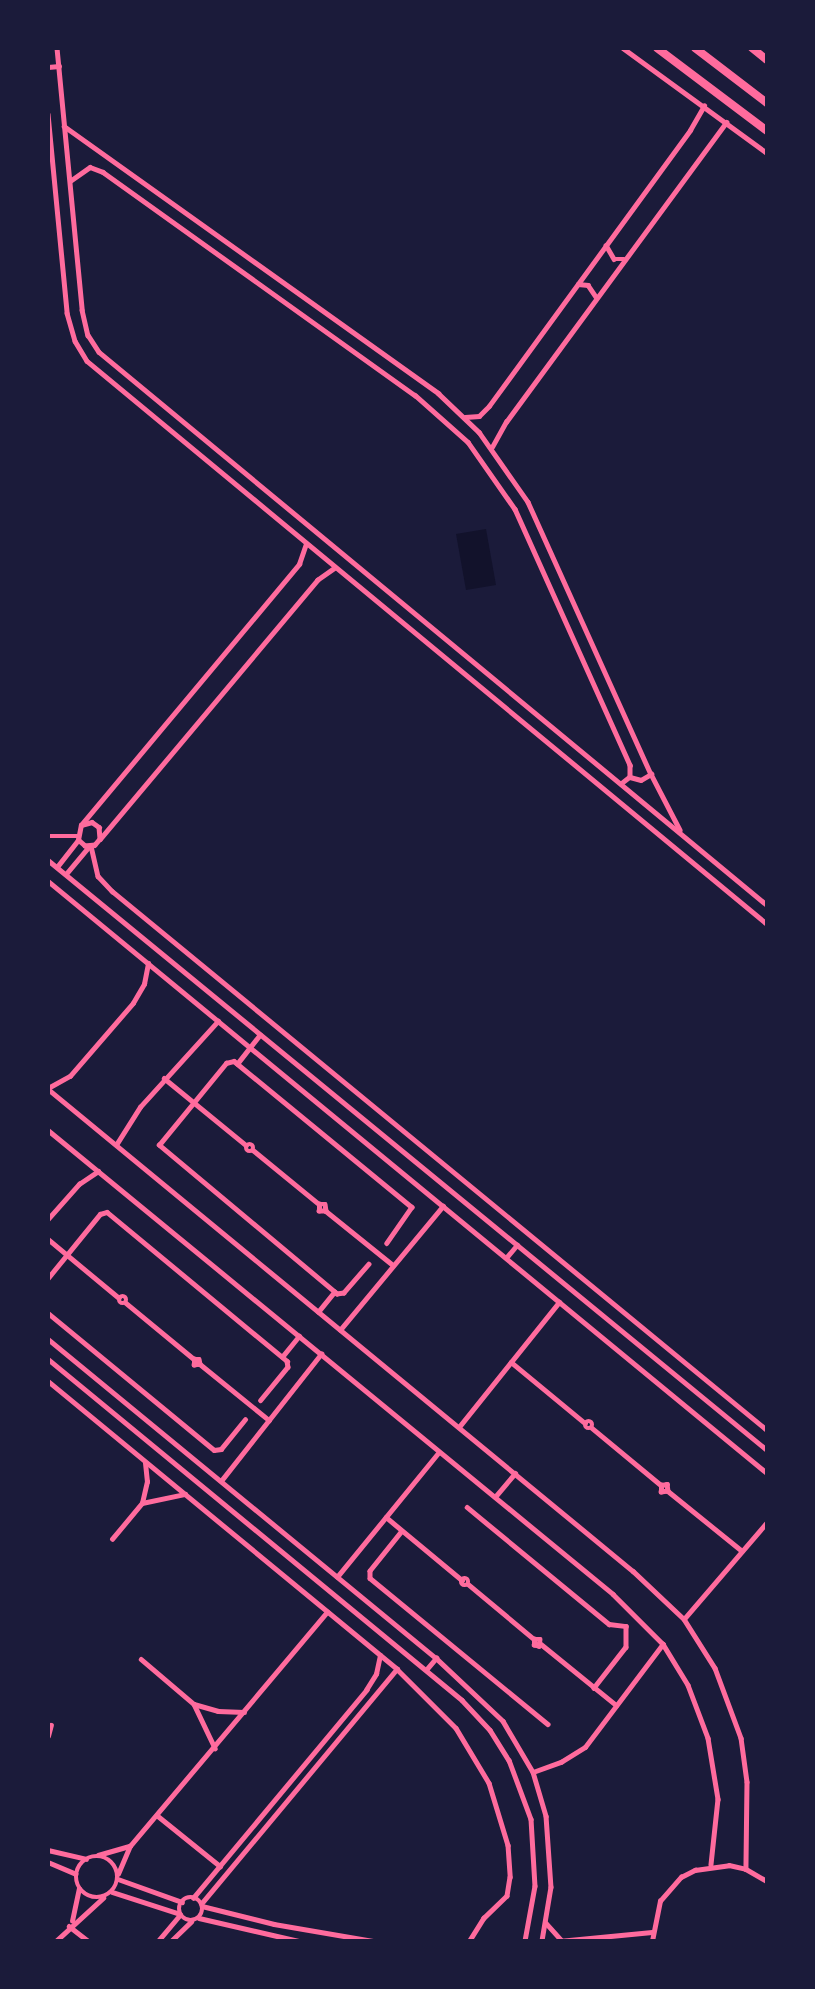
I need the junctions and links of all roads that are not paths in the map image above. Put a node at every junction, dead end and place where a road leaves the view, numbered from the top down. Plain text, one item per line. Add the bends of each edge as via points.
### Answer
1 (57, 48) edge
2 (623, 48) edge
3 (657, 48) edge
4 (695, 48) edge
5 (752, 48) edge
6 (767, 60) edge
7 (58, 66) junction
8 (48, 67) edge
9 (767, 103) edge
10 (704, 106) junction
11 (48, 114) edge
12 (726, 122) junction
13 (64, 126) junction
14 (767, 131) edge
15 (50, 147) edge
16 (767, 153) edge
17 (48, 174) edge
18 (54, 177) junction
19 (70, 181) junction
20 (606, 245) junction
21 (624, 259) junction
22 (578, 284) junction
23 (596, 297) junction
24 (111, 365) junction
25 (101, 376) junction
26 (465, 417) junction
27 (492, 447) junction
28 (306, 544) junction
29 (334, 568) junction
30 (449, 643) junction
31 (440, 655) junction
32 (651, 774) junction
33 (630, 777) junction
34 (621, 784) junction
35 (81, 825) junction
36 (48, 836) edge
37 (685, 837) junction
38 (78, 838) junction
39 (100, 839) junction
40 (90, 846) junction
41 (48, 860) edge
42 (57, 867) junction
43 (66, 874) junction
44 (48, 881) edge
45 (767, 905) edge
46 (767, 924) edge
47 (148, 963) junction
48 (218, 1021) junction
49 (260, 1035) junction
50 (250, 1047) junction
51 (237, 1064) junction
52 (164, 1078) junction
53 (48, 1088) edge
54 (194, 1102) junction
55 (48, 1130) edge
56 (116, 1145) junction
57 (98, 1171) junction
58 (443, 1206) junction
59 (48, 1219) edge
60 (48, 1239) edge
61 (387, 1243) dead end
62 (517, 1245) junction
63 (67, 1255) junction
64 (506, 1258) junction
65 (369, 1264) dead end
66 (393, 1265) junction
67 (48, 1278) edge
68 (334, 1292) junction
69 (559, 1302) junction
70 (318, 1312) junction
71 (48, 1313) edge
72 (340, 1330) junction
73 (299, 1336) junction
74 (48, 1339) edge
75 (321, 1354) junction
76 (282, 1357) junction
77 (48, 1359) edge
78 (511, 1362) junction
79 (48, 1381) edge
80 (261, 1400) dead end
81 (245, 1419) dead end
82 (269, 1420) junction
83 (459, 1428) junction
84 (767, 1430) edge
85 (767, 1450) edge
86 (439, 1452) junction
87 (145, 1462) junction
88 (515, 1473) junction
89 (767, 1473) edge
90 (220, 1481) junction
91 (185, 1494) junction
92 (495, 1497) junction
93 (142, 1503) junction
94 (467, 1507) dead end
95 (386, 1517) junction
96 (767, 1522) edge
97 (402, 1531) junction
98 (112, 1539) dead end
99 (742, 1551) junction
100 (338, 1577) junction
101 (327, 1612) junction
102 (684, 1619) junction
103 (663, 1644) junction
104 (380, 1655) junction
105 (436, 1658) junction
106 (141, 1659) dead end
107 (397, 1670) junction
108 (426, 1670) junction
109 (594, 1688) junction
110 (194, 1704) junction
111 (615, 1705) junction
112 (244, 1713) junction
113 (548, 1724) dead end
114 (51, 1725) dead end
115 (48, 1736) edge
116 (215, 1748) junction
117 (533, 1772) junction
118 (158, 1816) junction
119 (130, 1846) junction
120 (48, 1850) edge
121 (94, 1856) junction
122 (86, 1859) junction
123 (48, 1862) edge
124 (711, 1865) junction
125 (220, 1866) junction
126 (746, 1869) junction
127 (76, 1874) junction
128 (118, 1876) junction
129 (767, 1881) edge
130 (79, 1888) junction
131 (112, 1892) junction
132 (105, 1896) junction
133 (193, 1898) junction
134 (182, 1902) junction
135 (202, 1905) junction
136 (180, 1914) junction
137 (199, 1918) junction
138 (192, 1921) junction
139 (546, 1923) junction
140 (69, 1926) junction
141 (652, 1932) junction
142 (56, 1941) edge
143 (88, 1941) edge
144 (158, 1941) edge
145 (171, 1941) edge
146 (299, 1941) edge
147 (373, 1941) edge
148 (464, 1941) edge
149 (471, 1941) edge
150 (525, 1941) edge
151 (542, 1941) edge
152 (560, 1941) edge
153 (652, 1941) edge

1 - 7 street
2 - 10 street
3 - 14 highway
4 - 9 highway
5 - 6 highway
7 - 8 street
7 - 13 street
10 - 12 street
10 - 20 street
11 - 15 street
12 - 16 street
12 - 21 street
13 - 19 street
13 - 26 street via 431,388
15 - 18 street
17 - 18 street
18 - 25 street via 70,328 81,353
19 - 24 street via 84,323 93,343
19 - 33 street via 90,166 103,172 415,395 468,442 515,509 630,765
20 - 21 street via 614,258
20 - 22 street
21 - 23 street
22 - 23 street via 592,288
22 - 26 street via 485,412
23 - 27 street
24 - 25 street
24 - 30 street
25 - 28 street
26 - 27 street
27 - 32 street via 528,502
28 - 29 street
28 - 35 street via 299,564
29 - 31 street
29 - 39 street via 316,580
30 - 31 street
30 - 34 street
31 - 46 street
32 - 33 street via 641,780
32 - 37 street
33 - 34 street
34 - 37 street
35 - 38 street
35 - 39 street via 96,824
36 - 38 street
37 - 45 street
38 - 40 street
38 - 42 street
39 - 40 street
40 - 43 street
40 - 84 street via 93,867 112,891
41 - 42 street
42 - 43 street
43 - 49 street
44 - 47 street
47 - 48 street
47 - 53 street via 144,984 133,1003 79,1067
48 - 50 street
48 - 52 street
49 - 50 street
49 - 62 street
50 - 51 street
50 - 58 street
51 - 54 street via 226,1063
51 - 61 street via 412,1207
52 - 54 street
52 - 56 street via 124,1127
53 - 56 street
54 - 66 street via 246,1145 247,1151 253,1150 319,1204 319,1211 326,1210
54 - 68 street via 159,1148
55 - 57 street
56 - 70 street
57 - 59 street via 79,1184
57 - 73 street
58 - 64 street
58 - 66 street
60 - 63 street
62 - 64 street
62 - 85 street
63 - 67 street
63 - 76 street via 100,1214 107,1212
63 - 82 street via 119,1298 124,1297 126,1303 194,1359 194,1365 200,1364
64 - 69 street
65 - 68 street via 342,1295
66 - 72 street
68 - 70 street
69 - 78 street
69 - 89 street
70 - 72 street
71 - 81 street via 214,1450 221,1449
72 - 83 street
73 - 75 street
73 - 76 street
74 - 90 street
75 - 82 street
75 - 86 street
76 - 80 street via 288,1367
77 - 108 street
78 - 83 street
78 - 99 street via 585,1423 586,1428 592,1428 661,1485 661,1492 668,1491
79 - 87 street
82 - 90 street
83 - 88 street
86 - 92 street
86 - 95 street
87 - 91 street
87 - 93 street via 147,1482
88 - 92 street
88 - 102 street via 661,1595
90 - 100 street
91 - 93 street
91 - 101 street
92 - 103 street via 613,1594
93 - 98 street
94 - 109 street via 609,1624 626,1626 626,1647
95 - 97 street
95 - 100 street
96 - 99 street
97 - 109 street via 462,1580 467,1579 468,1584 534,1639 534,1645 541,1644
97 - 113 street via 370,1571 370,1578
99 - 102 street
100 - 105 street
101 - 104 street
101 - 112 street
102 - 126 street via 715,1668 741,1738 747,1782
103 - 111 street
103 - 124 street via 688,1685 708,1738 718,1799
104 - 107 street
104 - 125 street via 372,1682
105 - 108 street
105 - 117 street via 490,1706 514,1736
106 - 110 street
107 - 135 street
107 - 149 street via 456,1728 489,1783 500,1813 510,1886 501,1904 484,1918
108 - 150 street via 490,1730 509,1760 525,1798 536,1864
109 - 111 street
110 - 112 street
110 - 116 street
111 - 117 street via 578,1753
112 - 116 street
114 - 115 street
116 - 118 street
117 - 139 street via 550,1839 551,1887
118 - 119 street
118 - 125 street
119 - 121 street
119 - 128 street
120 - 122 street
121 - 122 street
121 - 128 street via 106,1858
122 - 127 street
123 - 127 street
124 - 126 street
124 - 141 street via 695,1870 669,1888 660,1901
125 - 133 street
126 - 129 street
127 - 130 street
128 - 131 street
128 - 134 street
130 - 132 street via 88,1896
130 - 140 street via 77,1908
131 - 132 street
131 - 136 street
132 - 140 street
133 - 134 street
133 - 135 street
134 - 136 street
135 - 137 street
135 - 147 street via 283,1926
136 - 138 street
136 - 144 street
137 - 138 street
137 - 146 street
138 - 145 street
139 - 151 street
139 - 152 street
140 - 142 street
140 - 143 street
141 - 152 street
141 - 153 street
148 - 149 street

